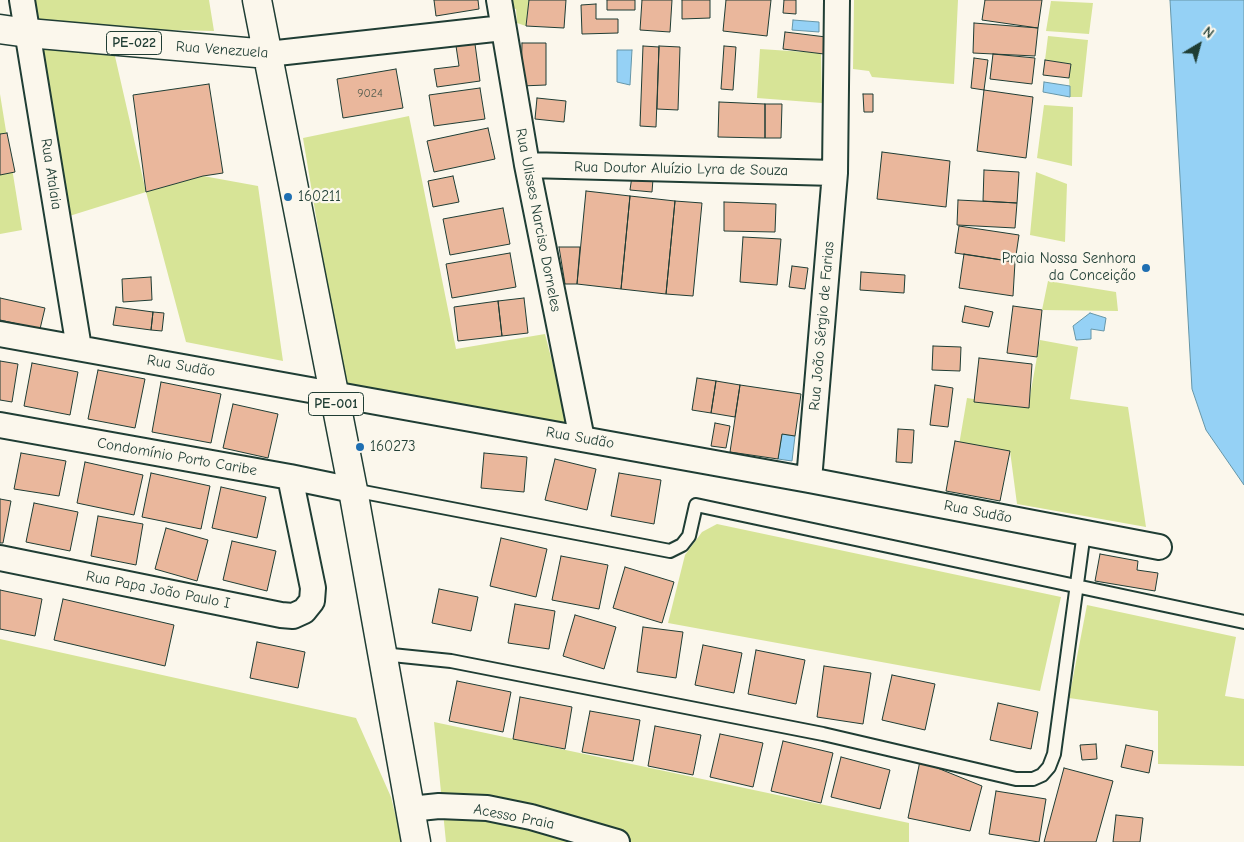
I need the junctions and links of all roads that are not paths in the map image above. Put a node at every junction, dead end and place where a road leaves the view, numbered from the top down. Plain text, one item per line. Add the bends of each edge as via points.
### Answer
1 (22, 0) edge
2 (257, 0) edge
3 (499, 0) edge
4 (837, 0) edge
5 (503, 28) junction
6 (0, 29) edge
7 (28, 33) junction
8 (268, 54) junction
9 (527, 165) junction
10 (835, 173) junction
11 (0, 334) edge
12 (79, 348) junction
13 (334, 393) junction
14 (0, 425) edge
15 (582, 439) junction
16 (290, 477) junction
17 (808, 480) junction
18 (353, 490) junction
19 (1084, 532) junction
20 (1158, 547) dead end
21 (0, 558) edge
22 (1077, 588) junction
23 (1244, 622) edge
24 (382, 654) junction
25 (410, 809) junction
26 (416, 842) edge
27 (617, 842) edge

1 - 7 street, Rua Atalaia
2 - 8 main road, PE-001
3 - 5 street, Rua Ulisses Narciso Dorneles
4 - 10 street, Rua João Sérgio de Farias
5 - 8 street, Rua Venezuela
5 - 9 street, Rua Ulisses Narciso Dorneles
6 - 7 main road, Rua Venezuela / PE-022
7 - 8 main road, Rua Venezuela / PE-022
7 - 12 street, Rua Atalaia
8 - 13 main road, PE-001
9 - 10 street, Rua Doutor Aluízio Lyra de Souza
9 - 15 street, Rua Ulisses Narciso Dorneles
10 - 17 street, Rua João Sérgio de Farias
11 - 12 street, Rua Sudão
12 - 13 street, Rua Sudão
13 - 15 street, Rua Sudão
13 - 18 main road, PE-001
14 - 16 street, Condomínio Porto Caribe
15 - 17 street, Rua Sudão
16 - 18 street, Condomínio Porto Caribe
16 - 21 street, Rua Papa João Paulo I via 312,588 312,601 304,611 293,616
17 - 19 street, Rua Sudão
18 - 22 lane via 670,552 682,546 689,536 696,506
18 - 24 main road, PE-001
19 - 20 street, Rua Sudão
19 - 22 lane
22 - 23 lane
22 - 24 lane via 1054,754 1049,767 1033,779 451,661
24 - 25 main road, PE-001
25 - 26 main road, PE-001
25 - 27 street, Acesso Praia via 439,806 486,808 531,817

